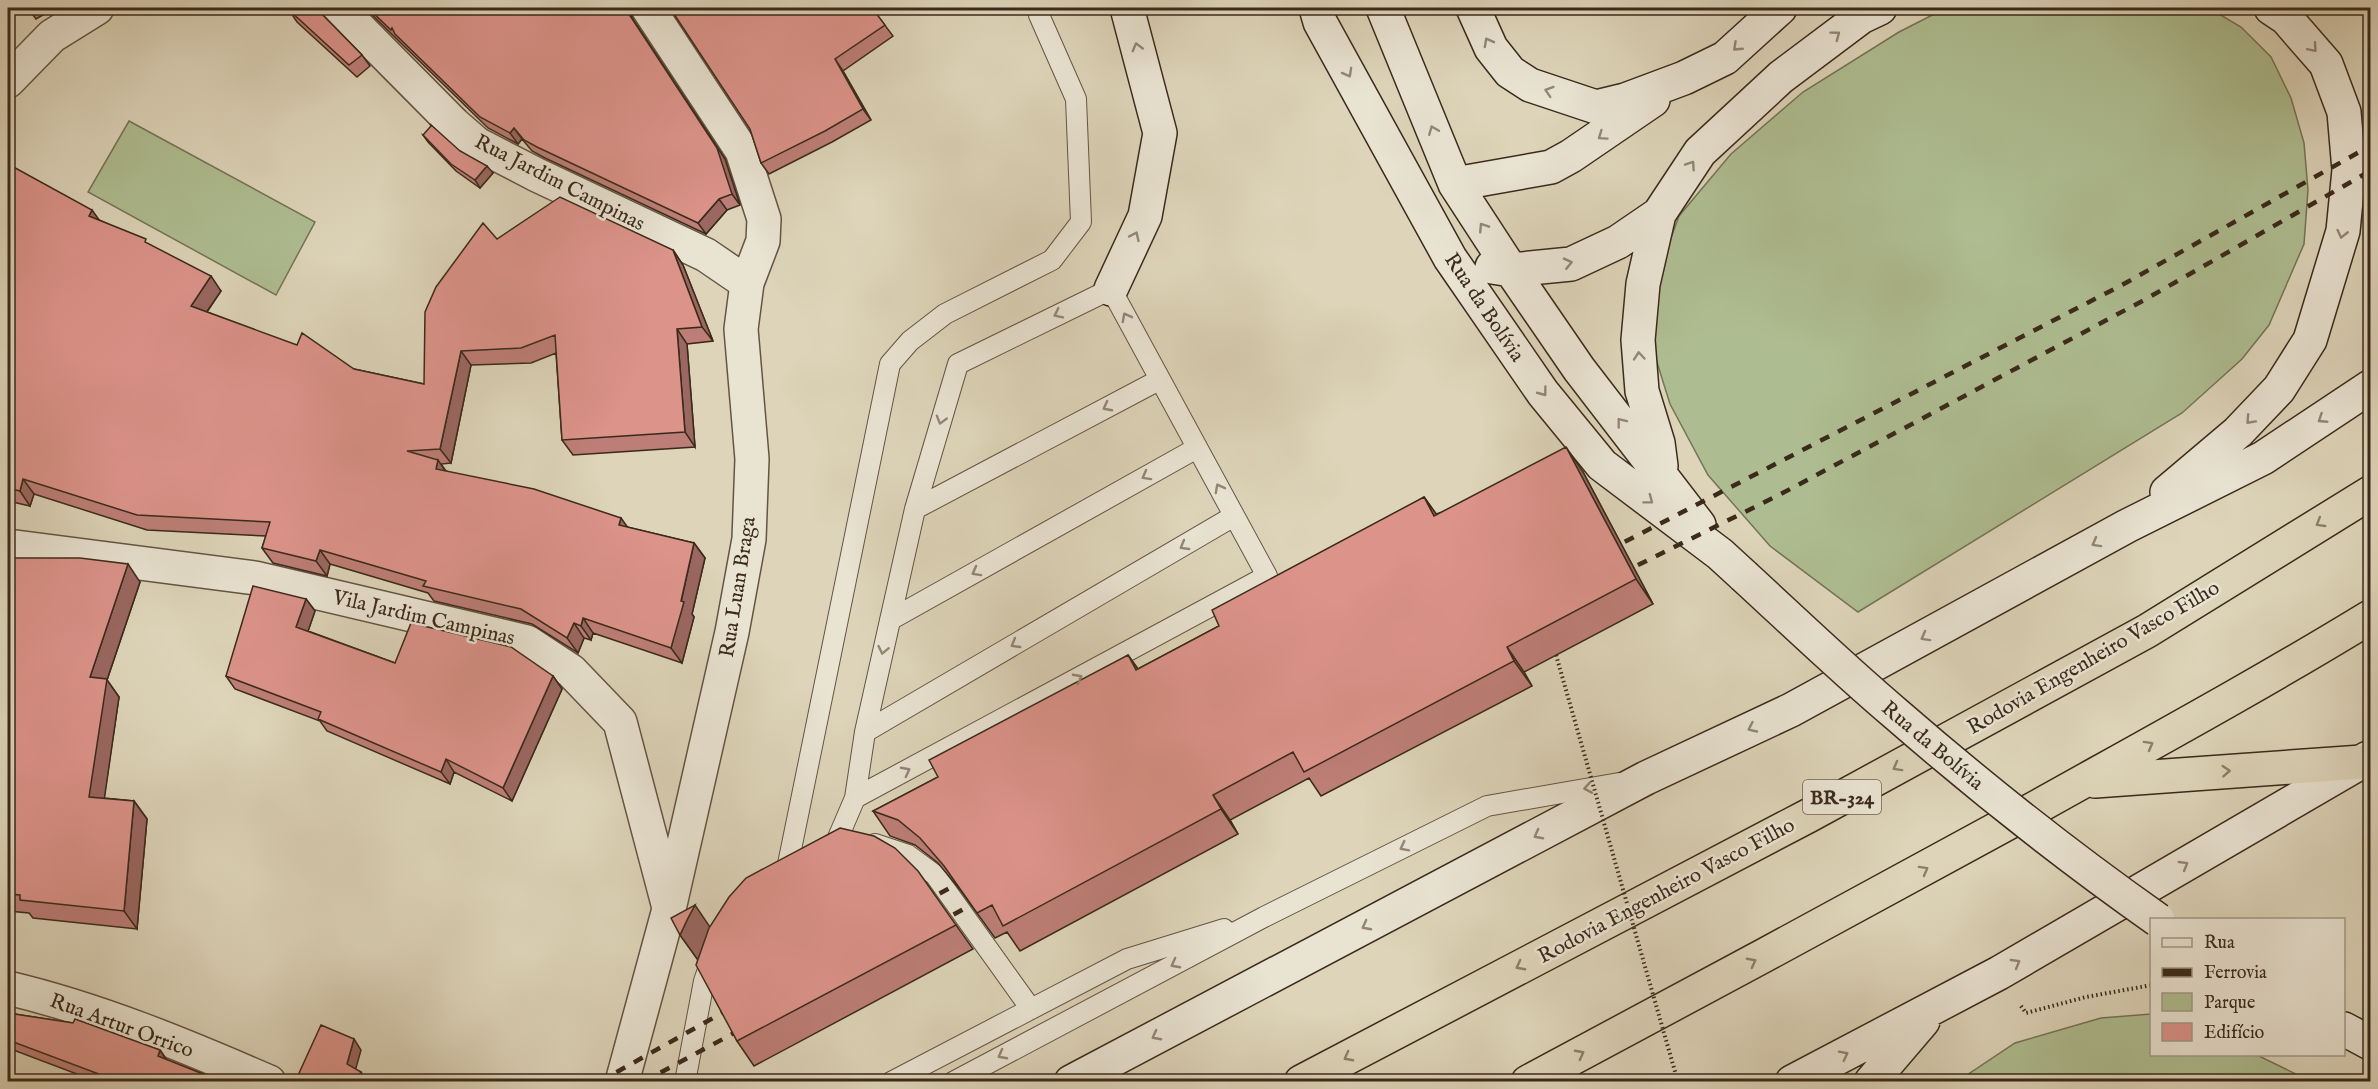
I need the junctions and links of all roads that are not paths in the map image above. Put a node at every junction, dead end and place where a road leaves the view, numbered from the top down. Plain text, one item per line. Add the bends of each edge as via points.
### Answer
1 (97, 8) edge
2 (339, 8) edge
3 (648, 8) edge
4 (1127, 8) edge
5 (1316, 8) edge
6 (1383, 8) edge
7 (1473, 8) edge
8 (1780, 8) edge
9 (1880, 8) edge
10 (2271, 8) edge
11 (1039, 15) dead end
12 (1684, 78) junction
13 (8, 81) edge
14 (1455, 184) junction
15 (1659, 214) junction
16 (1450, 258) junction
17 (1510, 270) junction
18 (747, 283) junction
19 (1111, 289) junction
20 (1159, 380) junction
21 (2370, 387) edge
22 (1197, 448) junction
23 (1662, 474) junction
24 (2370, 493) edge
25 (915, 509) junction
26 (1234, 516) junction
27 (2127, 526) junction
28 (8, 546) edge
29 (1720, 554) junction
30 (2370, 617) edge
31 (890, 620) junction
32 (865, 732) junction
33 (2366, 759) edge
34 (1646, 778) junction
35 (2084, 781) junction
36 (855, 798) junction
37 (837, 840) junction
38 (669, 909) junction
39 (1264, 917) junction
40 (2155, 918) edge
41 (722, 939) edge
42 (8, 988) edge
43 (1934, 1008) junction
44 (1031, 1009) junction
45 (2345, 1030) edge
46 (2370, 1043) edge
47 (269, 1082) edge
48 (622, 1082) edge
49 (685, 1082) edge
50 (891, 1082) edge
51 (953, 1082) edge
52 (1071, 1082) edge
53 (1301, 1082) edge
54 (1528, 1082) edge
55 (1792, 1082) edge
56 (1871, 1082) edge

1 - 13 main road via 52,36
2 - 18 main road, Rua Jardim Campinas via 477,144 706,255
3 - 18 main road, Rua Luan Braga via 742,151 764,219 763,241
19 -> 4 main road via 1145,216 1160,133
5 -> 16 main road, Rua da Bolívia via 1320,22
14 -> 6 main road, Rua da Bolívia
12 -> 7 main road via 1596,107 1530,85 1510,72 1491,48
8 -> 12 main road via 1725,58
15 -> 9 main road via 1700,152 1773,84 1860,17
10 -> 27 main road via 2286,18 2326,64 2344,112 2349,170 2343,231 2310,340 2279,389 2238,432
11 - 37 lane via 1076,99 1082,222 1052,260 945,314 910,340 890,364 781,870
12 -> 14 main road via 1551,167
17 -> 14 main road, Rua da Bolívia
17 -> 15 main road via 1571,264 1618,242
23 -> 15 main road via 1658,443 1642,391 1638,340 1643,284
16 - 17 main road
16 -> 29 main road, Rua da Bolívia via 1542,393 1602,465
23 -> 17 main road, Rua da Bolívia via 1579,369
18 - 38 main road, Rua Luan Braga via 741,329 752,459 749,539 732,632
20 -> 19 lane
19 -> 25 lane via 958,364
20 - 22 lane
20 -> 25 lane
21 -> 27 main road via 2263,458
26 -> 22 lane
22 -> 31 lane
23 - 29 main road, Rua da Bolívia
24 -> 53 highway, Rodovia Engenheiro Vasco Filho / BR-324 via 2147,631 1808,816
25 - 31 lane
26 -> 32 lane
36 -> 26 lane via 1267,576
27 -> 34 main road via 1791,710
28 - 38 main road, Vila Jardim Campinas via 255,578 527,642 571,671 620,722
29 - 40 main road, Rua da Bolívia, bridge via 1895,714 2088,871
35 -> 30 highway via 2271,678
31 -> 32 lane
32 - 36 lane
35 -> 33 highway
43 -> 33 main road via 1999,974
34 -> 39 lane via 1487,806
34 -> 52 main road
54 -> 35 highway
36 - 37 lane
37 - 44 lane via 879,844 908,855 935,875
38 - 48 main road, Rua Luan Braga
39 - 44 lane via 1127,959
39 -> 51 lane
41 - 49 lane via 704,981
42 - 47 main road, Rua Artur Orrico via 136,1028
55 -> 43 main road
43 - 56 main road
44 - 50 lane
45 - 46 main road

